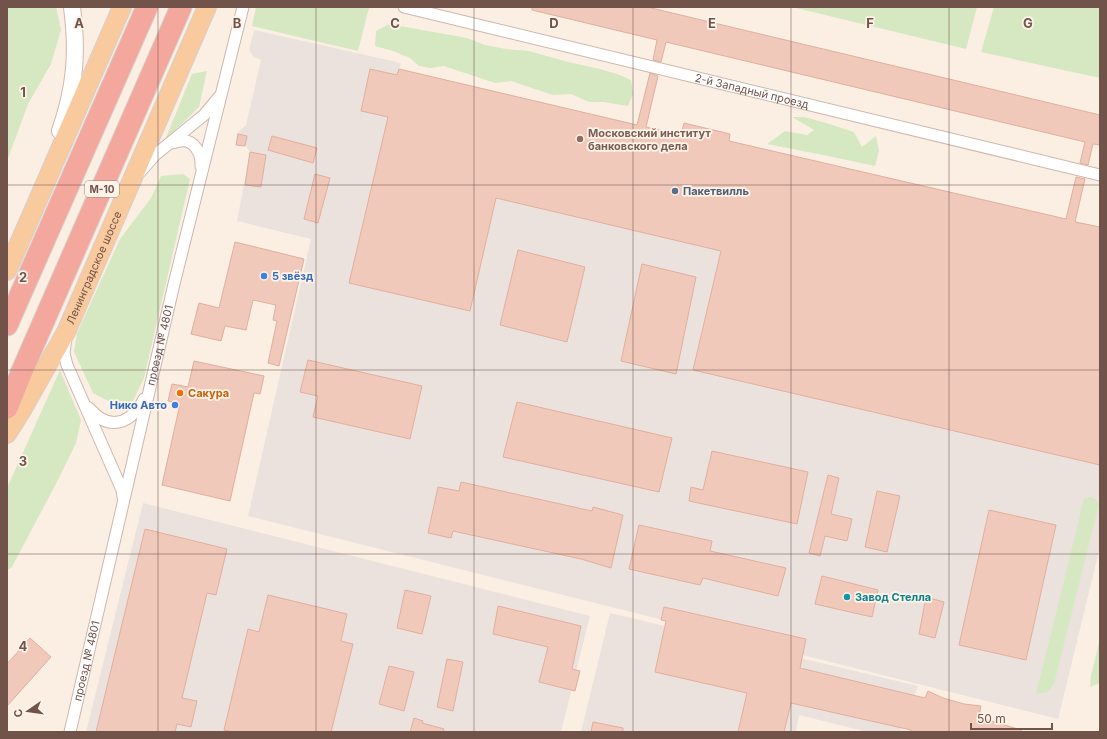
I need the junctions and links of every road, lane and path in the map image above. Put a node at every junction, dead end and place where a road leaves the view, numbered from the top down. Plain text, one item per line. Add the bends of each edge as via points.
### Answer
1 (72, 7) edge
2 (122, 7) edge
3 (147, 7) edge
4 (181, 7) edge
5 (207, 7) edge
6 (243, 7) edge
7 (404, 7) edge
8 (221, 95) junction
9 (168, 144) junction
10 (201, 175) junction
11 (1100, 176) edge
12 (131, 183) junction
13 (35, 208) junction
14 (7, 272) edge
15 (7, 325) edge
16 (66, 332) junction
17 (151, 386) junction
18 (83, 400) junction
19 (7, 408) edge
20 (7, 434) edge
21 (124, 500) junction
22 (70, 732) edge

1 - 13 street via 76,53 74,76 67,111
2 - 13 main road
3 - 15 highway, М-10
4 - 19 highway, М-10
5 - 12 main road, Ленинградское шоссе / М-10
6 - 8 street, проезд № 4801
7 - 11 street, 2-й Западный проезд
8 - 9 street via 204,114
8 - 10 street, проезд № 4801
9 - 10 street via 182,141 195,147 201,161
9 - 12 street
10 - 17 street, проезд № 4801
12 - 16 main road, Ленинградское шоссе / М-10
13 - 14 main road
16 - 18 street via 64,353 67,365
16 - 20 main road, Ленинградское шоссе / М-10
17 - 18 street via 139,409 124,421 115,423 95,415
17 - 21 street, проезд № 4801
18 - 21 street
21 - 22 street, проезд № 4801

